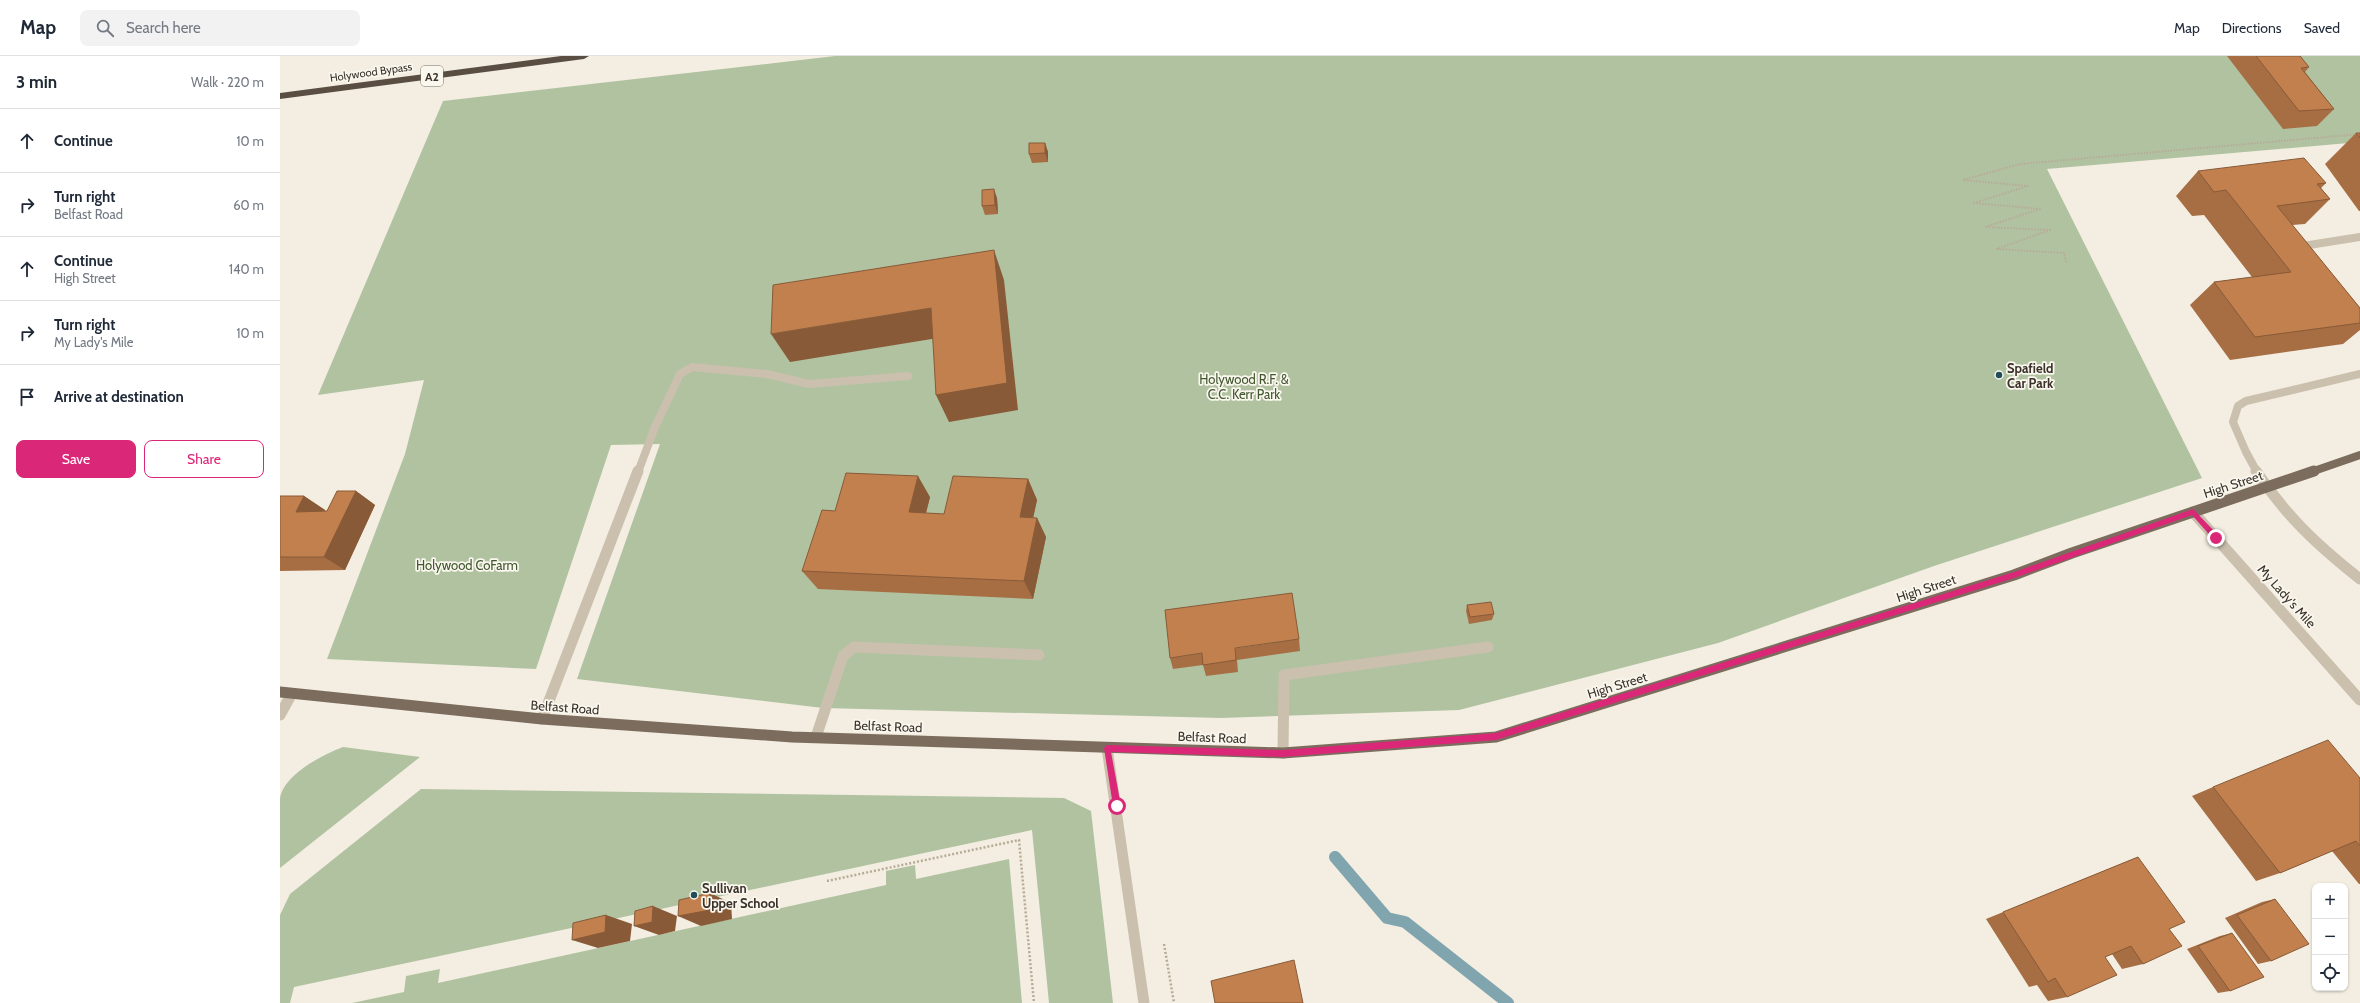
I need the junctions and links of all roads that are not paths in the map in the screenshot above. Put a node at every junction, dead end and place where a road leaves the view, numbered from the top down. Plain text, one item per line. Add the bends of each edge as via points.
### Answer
1 (584, 56) edge
2 (280, 96) edge
3 (2360, 237) edge
4 (2312, 258) edge
5 (2360, 374) edge
6 (908, 376) dead end
7 (2360, 456) edge
8 (2268, 488) junction
9 (2193, 512) junction
10 (2360, 579) edge
11 (1488, 647) dead end
12 (1039, 655) dead end
13 (286, 694) edge
14 (2360, 700) edge
15 (280, 715) edge
16 (542, 719) junction
17 (816, 737) junction
18 (1496, 737) joint
19 (1107, 748) junction
20 (1283, 753) junction
21 (1144, 1003) edge

1 - 2 highway, Holywood Bypass / A2
3 - 4 street via 2303,246
5 - 8 street via 2256,398 2238,406 2233,422 2236,433
6 - 16 street via 809,384 767,374 692,367 685,369 680,374 655,427
7 - 8 main road, High Street
8 - 9 main road, High Street
8 - 10 street via 2312,540
9 - 14 street, My Lady's Mile
9 - 18 main road, High Street via 2014,575
11 - 20 street via 1284,675
12 - 17 street via 854,647 843,656
13 - 15 street
13 - 16 main road, Belfast Road
16 - 17 main road, Belfast Road
17 - 19 main road, Belfast Road
18 - 20 main road, Belfast Road
19 - 20 main road, Belfast Road
19 - 21 street

